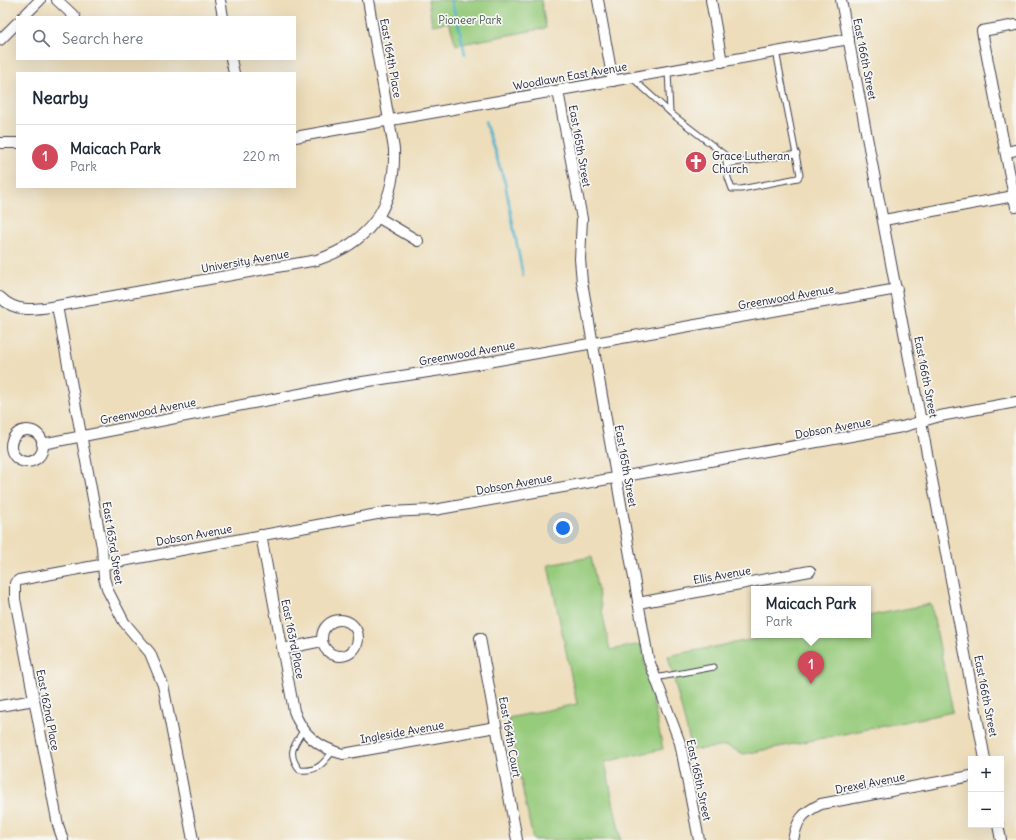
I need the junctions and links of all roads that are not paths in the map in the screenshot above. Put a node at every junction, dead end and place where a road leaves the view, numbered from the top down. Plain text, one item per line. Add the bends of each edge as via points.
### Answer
1 (40, 0) edge
2 (57, 0) edge
3 (220, 0) edge
4 (368, 0) edge
5 (598, 0) edge
6 (711, 0) edge
7 (841, 0) edge
8 (24, 16) edge
9 (73, 16) edge
10 (223, 16) edge
11 (16, 24) edge
12 (1016, 25) edge
13 (849, 39) junction
14 (0, 40) edge
15 (776, 52) junction
16 (231, 60) edge
17 (722, 62) junction
18 (668, 71) junction
19 (234, 72) edge
20 (632, 78) junction
21 (613, 81) junction
22 (558, 91) junction
23 (670, 112) junction
24 (389, 120) junction
25 (296, 137) edge
26 (0, 143) edge
27 (16, 143) edge
28 (1016, 150) edge
29 (1006, 152) junction
30 (797, 154) junction
31 (727, 164) junction
32 (1014, 196) junction
33 (1016, 207) edge
34 (379, 218) junction
35 (884, 220) junction
36 (418, 241) dead end
37 (897, 289) junction
38 (2, 299) edge
39 (57, 306) junction
40 (593, 344) junction
41 (1016, 402) edge
42 (922, 421) junction
43 (82, 436) junction
44 (42, 444) dead end
45 (616, 479) junction
46 (261, 535) junction
47 (103, 563) junction
48 (810, 571) dead end
49 (15, 583) joint
50 (638, 603) junction
51 (480, 638) dead end
52 (322, 641) dead end
53 (282, 649) junction
54 (714, 667) dead end
55 (654, 678) junction
56 (34, 700) junction
57 (0, 706) edge
58 (496, 727) junction
59 (303, 731) junction
60 (315, 742) joint
61 (333, 752) junction
62 (984, 756) edge
63 (968, 777) edge
64 (999, 828) edge
65 (63, 840) edge
66 (193, 840) edge
67 (517, 840) edge
68 (699, 840) edge
69 (793, 840) edge
70 (1002, 840) edge

1 - 8 street
2 - 9 street
3 - 10 street
4 - 24 street, East 164th Place
5 - 21 street
6 - 17 street
7 - 13 street, East 166th Street
11 - 14 street
12 - 29 street via 982,31
13 - 15 street, Woodlawn East Avenue
13 - 35 street, East 166th Street
15 - 17 street, Woodlawn East Avenue
15 - 30 lane
16 - 19 street
17 - 18 street, Woodlawn East Avenue
18 - 20 street, Woodlawn East Avenue
18 - 23 lane
20 - 21 street, Woodlawn East Avenue
20 - 23 lane
21 - 22 street, Woodlawn East Avenue
22 - 24 street, Woodlawn East Avenue
22 - 40 street, East 165th Street via 582,219 580,270
23 - 31 lane via 725,155
24 - 25 street, Woodlawn East Avenue
24 - 34 street, University Avenue via 394,149 393,176
26 - 27 street
28 - 29 street
29 - 32 street
30 - 31 lane
30 - 31 lane via 800,175 798,178 741,189 732,189
32 - 33 street
32 - 35 street
34 - 36 street
34 - 39 street, University Avenue via 346,248 317,260
35 - 37 street, East 166th Street
37 - 40 street, Greenwood Avenue
37 - 42 street, East 166th Street
38 - 39 street, University Avenue via 21,310
39 - 43 street, East 163rd Street
40 - 43 street, Greenwood Avenue via 356,383
40 - 45 street, East 165th Street
41 - 42 street, Dobson Avenue
42 - 45 street, Dobson Avenue via 902,427
42 - 62 street, East 166th Street
43 - 44 street, Greenwood Avenue
43 - 47 street, East 163rd Street
45 - 46 street, Dobson Avenue via 434,510 388,512
45 - 50 street, East 165th Street
46 - 47 street, Dobson Avenue
46 - 53 street, East 163rd Place
47 - 49 street, Dobson Avenue via 28,577
47 - 66 street, East 163rd Street via 108,591 116,608 150,653 163,685
48 - 50 street, Ellis Avenue
49 - 56 street, East 162nd Place via 15,600
50 - 55 street, East 165th Street
51 - 58 street, East 164th Court
52 - 53 street
53 - 59 street, East 163rd Place via 294,711
54 - 55 lane
55 - 68 street, East 165th Street via 680,743
56 - 57 street
56 - 65 street, East 162nd Place
58 - 61 street, Ingleside Avenue via 355,753
58 - 67 street, East 164th Court
59 - 60 street, East 163rd Place
59 - 61 lane via 295,742 292,753 293,761 300,770 319,768
60 - 61 street, Ingleside Avenue
63 - 69 street, Drexel Avenue via 821,804 808,810 796,824
64 - 70 street

